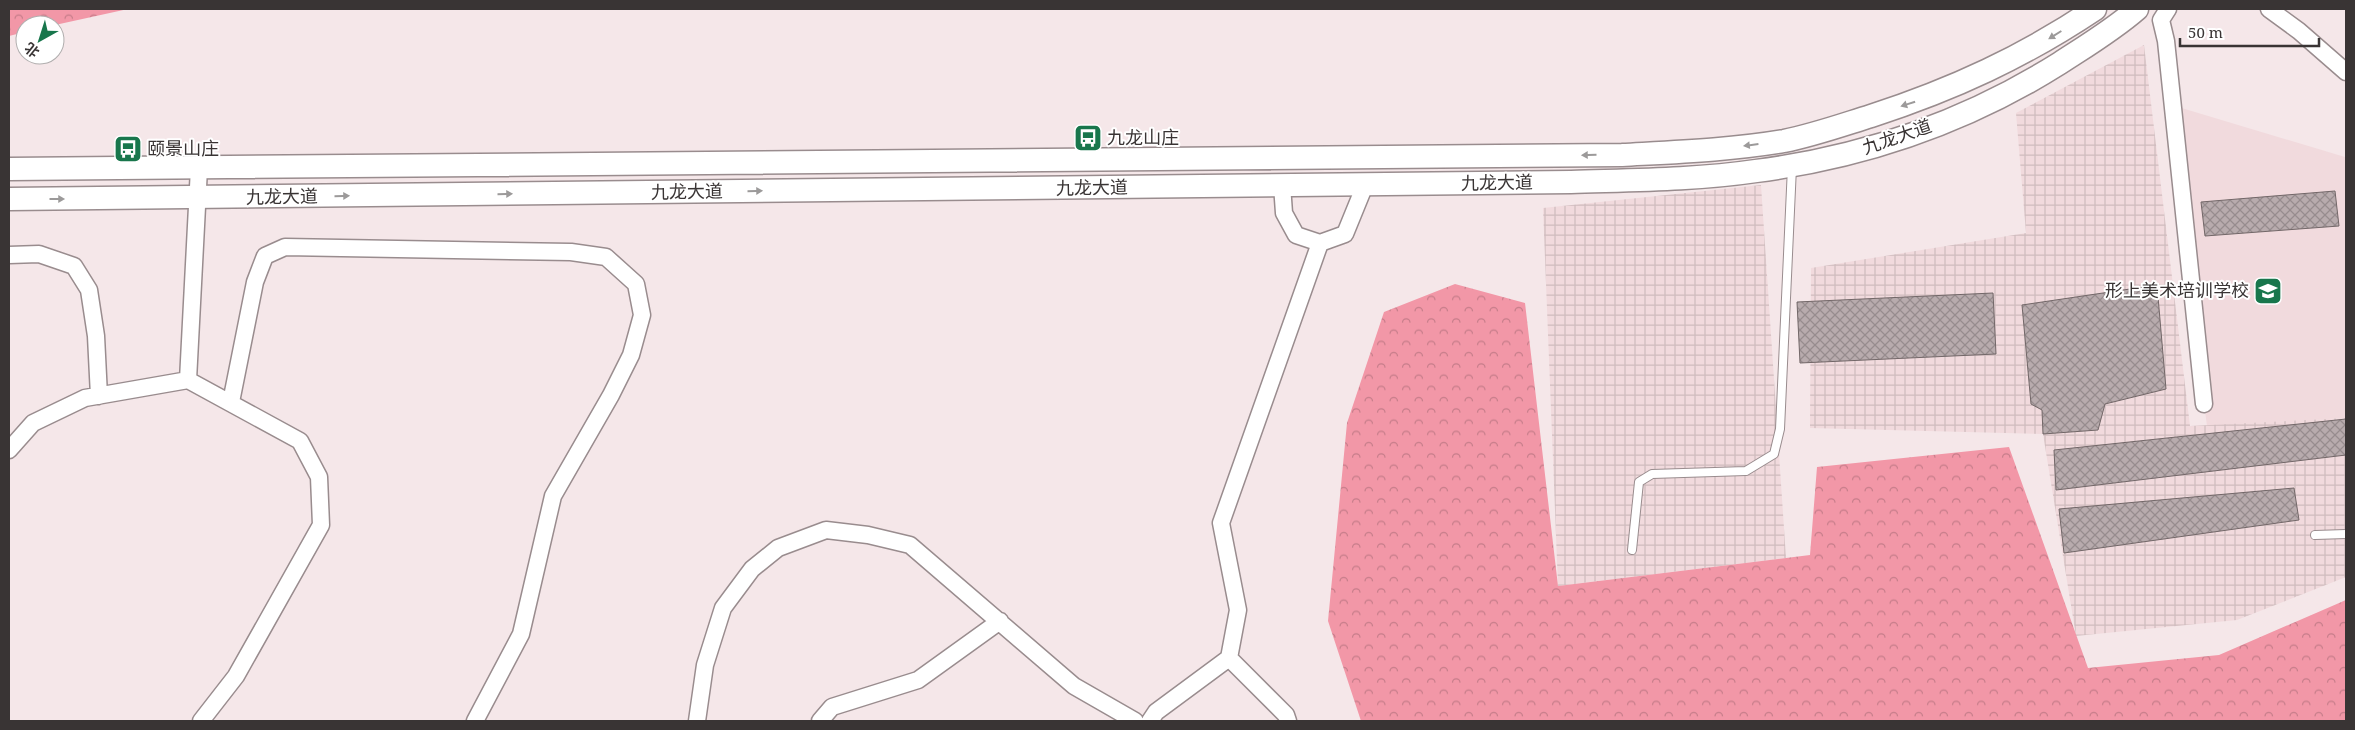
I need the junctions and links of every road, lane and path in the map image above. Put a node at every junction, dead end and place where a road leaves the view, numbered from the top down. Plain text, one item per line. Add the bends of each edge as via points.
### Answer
1 (2096, 9) edge
2 (2137, 9) edge
3 (2168, 9) edge
4 (2268, 9) edge
5 (2346, 72) edge
6 (1315, 158) junction
7 (1792, 166) junction
8 (199, 168) junction
9 (9, 170) edge
10 (1282, 185) junction
11 (1316, 185) junction
12 (1365, 185) junction
13 (198, 198) junction
14 (9, 199) edge
15 (1320, 243) junction
16 (9, 255) edge
17 (188, 380) junction
18 (99, 396) junction
19 (231, 402) junction
20 (2204, 404) dead end
21 (9, 450) edge
22 (2346, 534) edge
23 (2315, 536) dead end
24 (1632, 550) dead end
25 (1000, 621) junction
26 (1229, 658) junction
27 (201, 721) edge
28 (475, 721) edge
29 (697, 721) edge
30 (820, 721) edge
31 (1135, 721) edge
32 (1150, 721) edge
33 (1288, 721) edge

1 -> 6 main road, 九龙大道 via 2029,51 1960,85 1823,132 1784,141 1622,155
2 - 7 main road, 九龙大道 via 2121,23 2035,78 1982,105 1905,138
3 - 20 street via 2162,20
4 - 5 street
6 - 8 main road, 九龙大道
6 - 11 main road
7 - 12 main road, 九龙大道 via 1669,179
7 - 24 lane via 1780,429 1774,454 1746,471 1652,474 1639,482
8 - 9 main road, 九龙大道
8 - 13 street
10 - 11 main road, 九龙大道
13 -> 10 main road, 九龙大道
10 - 15 street via 1284,213 1296,235
11 - 12 main road, 九龙大道
12 - 15 street via 1345,234
14 -> 13 main road, 九龙大道
13 - 17 street
15 - 26 street via 1221,523 1238,610
16 - 18 street via 39,254 74,266 89,290 96,336
17 - 18 street
17 - 19 street
18 - 21 street via 85,398 33,423
19 - 27 street via 300,442 319,477 321,525 236,676
19 - 28 street via 256,282 265,256 285,247 571,252 606,257 636,284 642,314 632,355 553,496 521,634
22 - 23 lane
25 - 29 street via 910,545 868,534 826,530 778,548 752,569 723,608 705,665
25 - 30 street via 918,680 832,707
25 - 31 street via 1074,686
26 - 32 street via 1156,712
26 - 33 street via 1286,715

